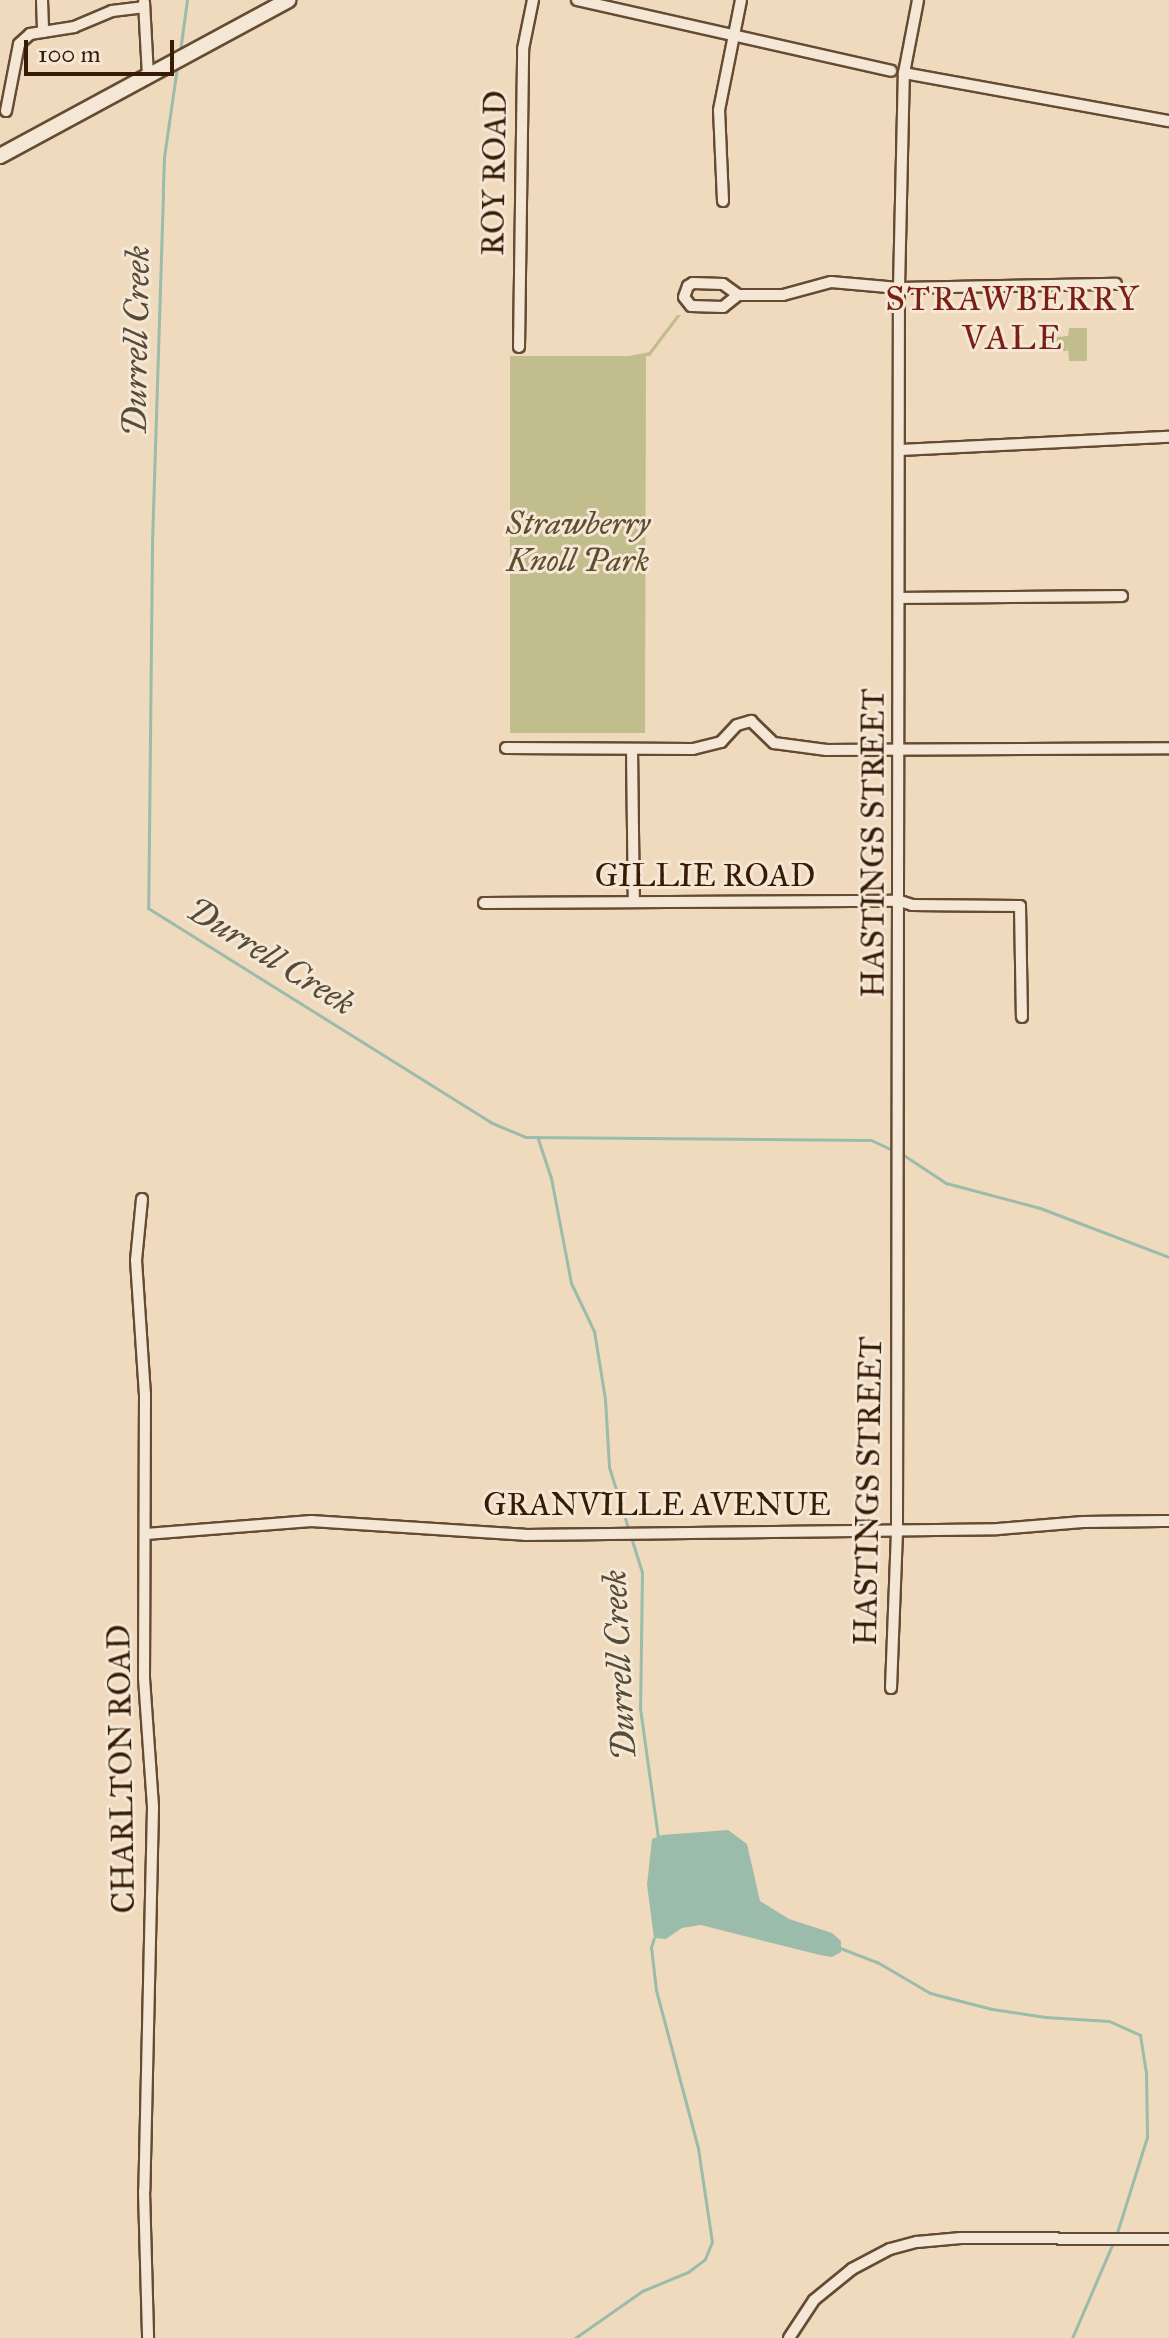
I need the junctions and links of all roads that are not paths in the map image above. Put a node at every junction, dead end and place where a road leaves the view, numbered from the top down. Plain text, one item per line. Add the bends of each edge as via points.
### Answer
1 (42, 0) edge
2 (289, 0) edge
3 (533, 0) edge
4 (577, 0) edge
5 (741, 0) edge
6 (918, 0) edge
7 (144, 3) edge
8 (43, 32) junction
9 (733, 36) junction
10 (891, 71) dead end
11 (904, 73) junction
12 (148, 77) junction
13 (6, 111) dead end
14 (1169, 121) edge
15 (0, 156) edge
16 (723, 201) dead end
17 (1116, 284) dead end
18 (899, 288) junction
19 (738, 295) junction
20 (519, 347) dead end
21 (1169, 437) edge
22 (900, 450) junction
23 (1122, 596) dead end
24 (901, 598) junction
25 (506, 748) dead end
26 (1169, 748) edge
27 (632, 749) junction
28 (900, 749) junction
29 (900, 901) junction
30 (634, 902) junction
31 (484, 903) dead end
32 (1022, 1017) dead end
33 (142, 1199) dead end
34 (1169, 1521) edge
35 (897, 1530) junction
36 (146, 1534) junction
37 (891, 1688) dead end
38 (1169, 2239) edge
39 (148, 2338) edge
40 (789, 2338) edge

1 - 8 street
2 - 12 main road
3 - 20 street, ROY ROAD via 523,49
4 - 9 street
5 - 9 street
6 - 11 street, HASTINGS STREET
7 - 8 street
7 - 12 street
8 - 13 street via 30,34 19,44
9 - 10 street
9 - 16 street via 719,110
11 - 14 street
11 - 18 street, HASTINGS STREET
12 - 15 main road
17 - 18 street
18 - 19 street via 831,282 783,295
18 - 22 street, HASTINGS STREET
19 - 19 street via 723,284 693,283 684,297 691,306 723,307
21 - 22 street
22 - 24 street, HASTINGS STREET
23 - 24 street
24 - 28 street, HASTINGS STREET
25 - 27 street
26 - 28 street
27 - 28 street via 721,742 737,725 751,721 774,743 827,750
27 - 30 street
28 - 29 street, HASTINGS STREET
29 - 30 street, GILLIE ROAD
29 - 32 street, GILLIE ROAD via 1020,906
29 - 35 street, HASTINGS STREET
30 - 31 street, GILLIE ROAD
33 - 36 street, CHARLTON ROAD via 136,1260 145,1394
34 - 35 street, GRANVILLE AVENUE
35 - 36 street, GRANVILLE AVENUE via 525,1535 311,1521
35 - 37 street, HASTINGS STREET
36 - 39 street, CHARLTON ROAD via 144,1678 153,1808 144,2191
38 - 40 street via 961,2238 903,2245 843,2277 814,2300

